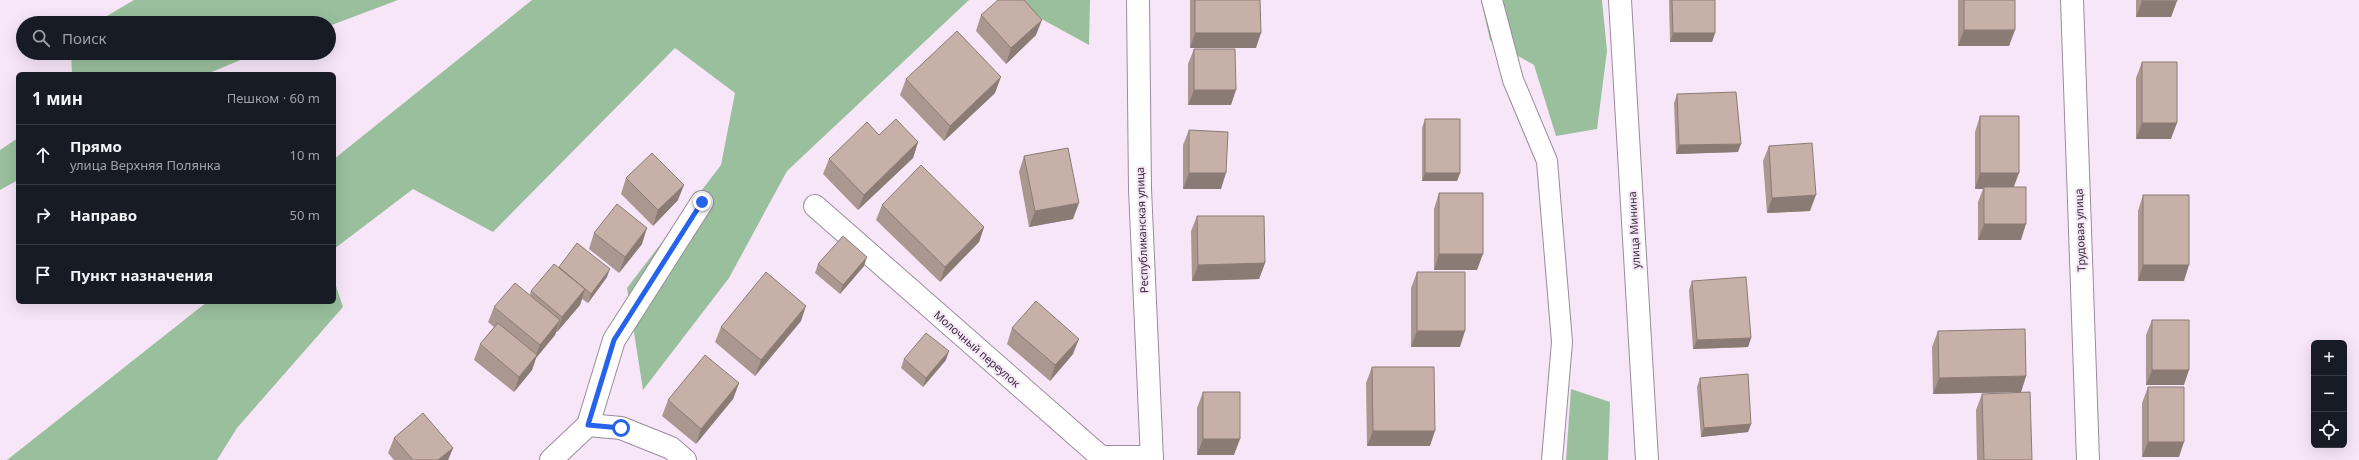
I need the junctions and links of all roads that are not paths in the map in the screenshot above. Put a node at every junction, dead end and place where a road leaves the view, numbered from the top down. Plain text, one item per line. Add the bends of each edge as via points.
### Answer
1 (1138, 0) edge
2 (1492, 0) edge
3 (1620, 0) edge
4 (2072, 0) edge
5 (702, 202) dead end
6 (815, 206) dead end
7 (588, 425) junction
8 (1152, 459) edge
9 (551, 460) edge
10 (685, 460) edge
11 (1552, 460) edge
12 (1647, 460) edge
13 (2088, 460) edge

1 - 8 street, Республиканская улица via 1140,188
2 - 11 lane via 1513,80 1547,161 1562,342
3 - 12 street, улица Минина
4 - 13 street, Трудовая улица
5 - 7 street via 614,340
6 - 8 street, Молочный переулок via 1101,457
7 - 9 street
7 - 10 street via 621,428 671,448

